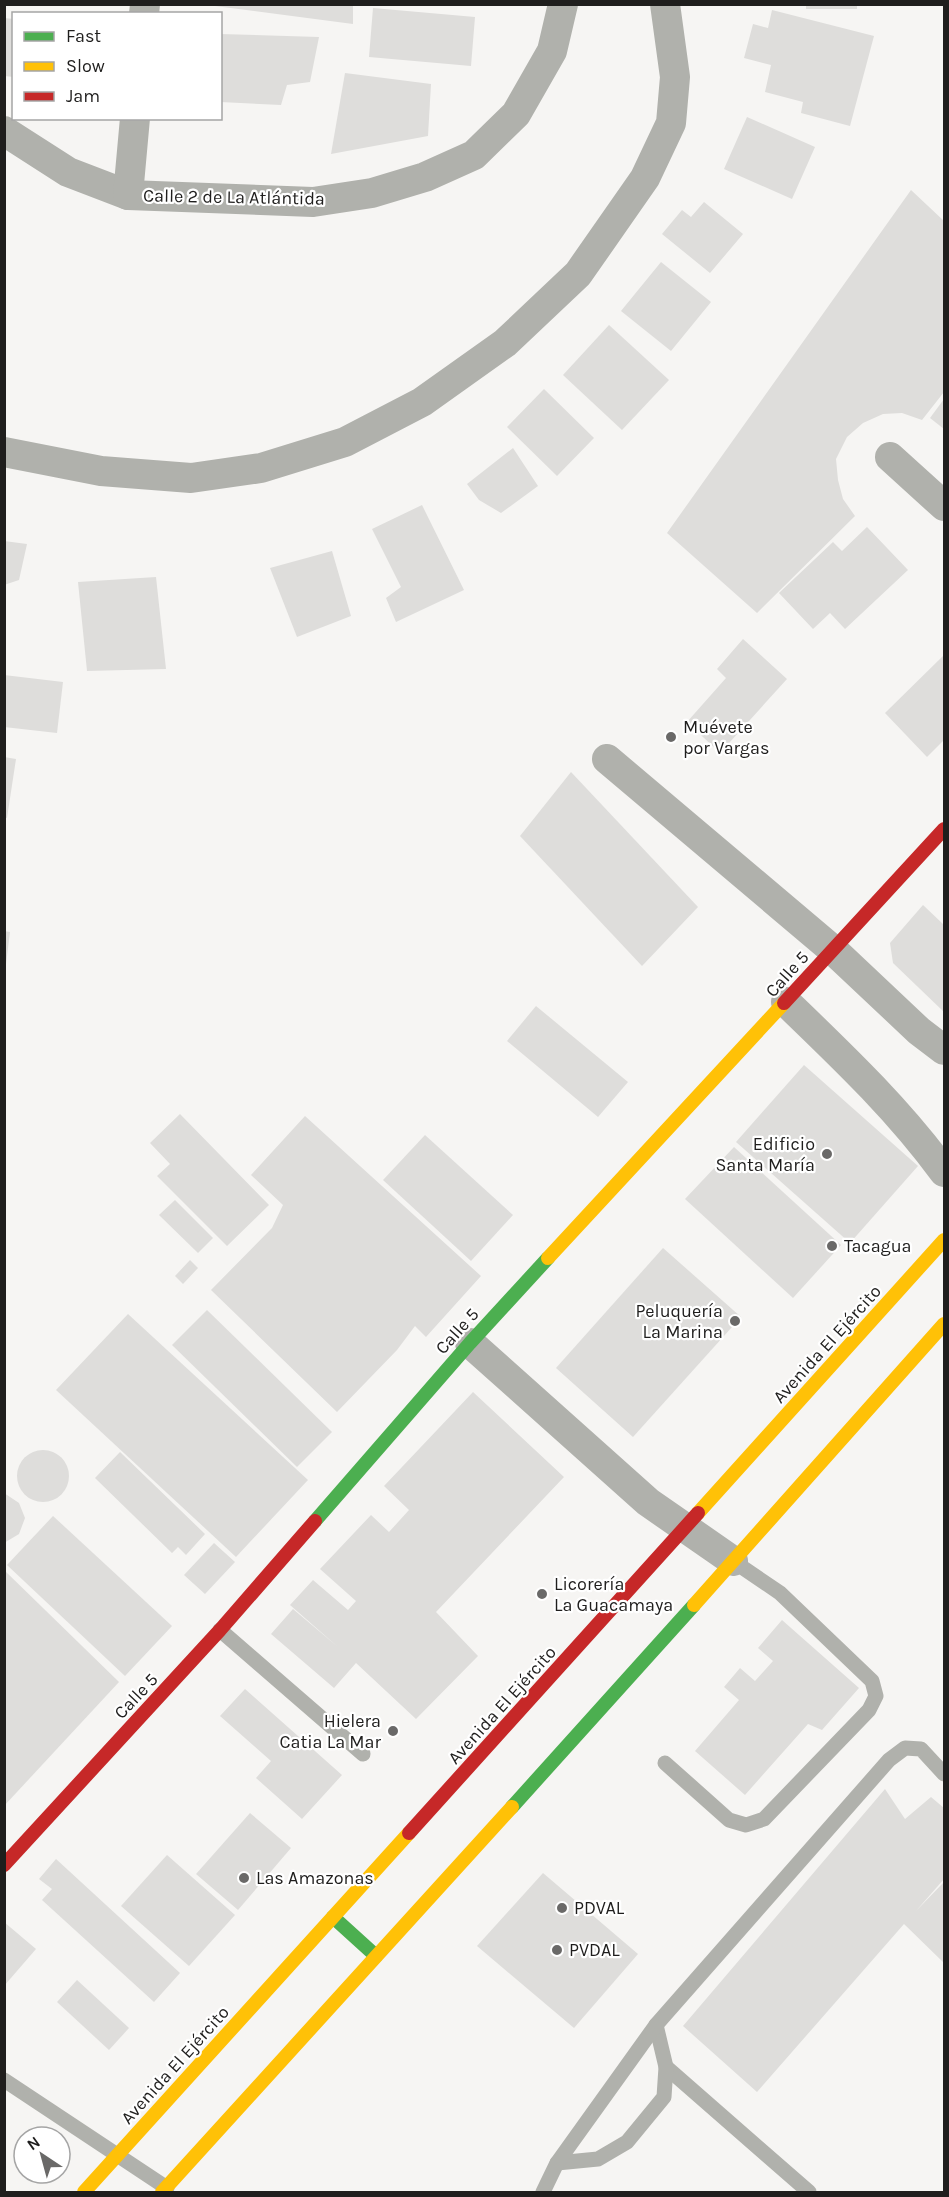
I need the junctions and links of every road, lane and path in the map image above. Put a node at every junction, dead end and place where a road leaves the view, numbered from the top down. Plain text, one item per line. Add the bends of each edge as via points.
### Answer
1 (563, 4) edge
2 (665, 4) edge
3 (135, 120) edge
4 (4, 131) edge
5 (128, 195) junction
6 (4, 452) edge
7 (890, 457) dead end
8 (945, 506) edge
9 (607, 759) dead end
10 (945, 829) edge
11 (833, 950) junction
12 (786, 1002) junction
13 (945, 1050) edge
14 (945, 1172) edge
15 (945, 1240) edge
16 (945, 1324) edge
17 (470, 1343) junction
18 (687, 1528) junction
19 (733, 1561) junction
20 (220, 1630) junction
21 (363, 1754) dead end
22 (665, 1763) dead end
23 (945, 1774) edge
24 (4, 1865) edge
25 (333, 1917) junction
26 (376, 1956) junction
27 (656, 2025) junction
28 (666, 2067) junction
29 (4, 2080) edge
30 (117, 2156) junction
31 (557, 2163) junction
32 (164, 2190) edge
33 (84, 2193) edge
34 (543, 2193) edge
35 (809, 2193) edge

1 - 5 street, Calle 2 de La Atlántida via 552,51 516,114 474,155 425,177 372,193 313,202
2 - 6 street via 675,77 671,123 645,178 578,274 505,343 422,402 345,442 261,468 190,478 101,471
3 - 5 street
4 - 5 street, Calle 2 de La Atlántida via 68,172
7 - 8 street
9 - 11 street
10 - 11 main road, Calle 5
11 - 12 main road, Calle 5
11 - 13 street via 919,1031
12 - 14 street via 868,1081
12 - 17 main road, Calle 5
15 - 18 main road, Avenida El Ejército
16 - 19 main road
17 - 18 street via 648,1502
17 - 20 main road, Calle 5
18 - 19 street
18 - 25 main road, Avenida El Ejército
19 - 22 lane via 780,1593 873,1681 876,1696 869,1710 764,1819 746,1825 729,1820
19 - 26 main road
20 - 21 lane
20 - 24 main road, Calle 5
23 - 27 lane via 921,1749 905,1748 889,1760
25 - 26 main road
25 - 30 main road, Avenida El Ejército
26 - 32 main road
27 - 28 lane
27 - 31 lane
28 - 31 lane via 664,2097 627,2142 598,2159
28 - 35 lane
29 - 30 lane
30 - 32 lane
30 - 33 main road, Avenida El Ejército
31 - 34 lane

